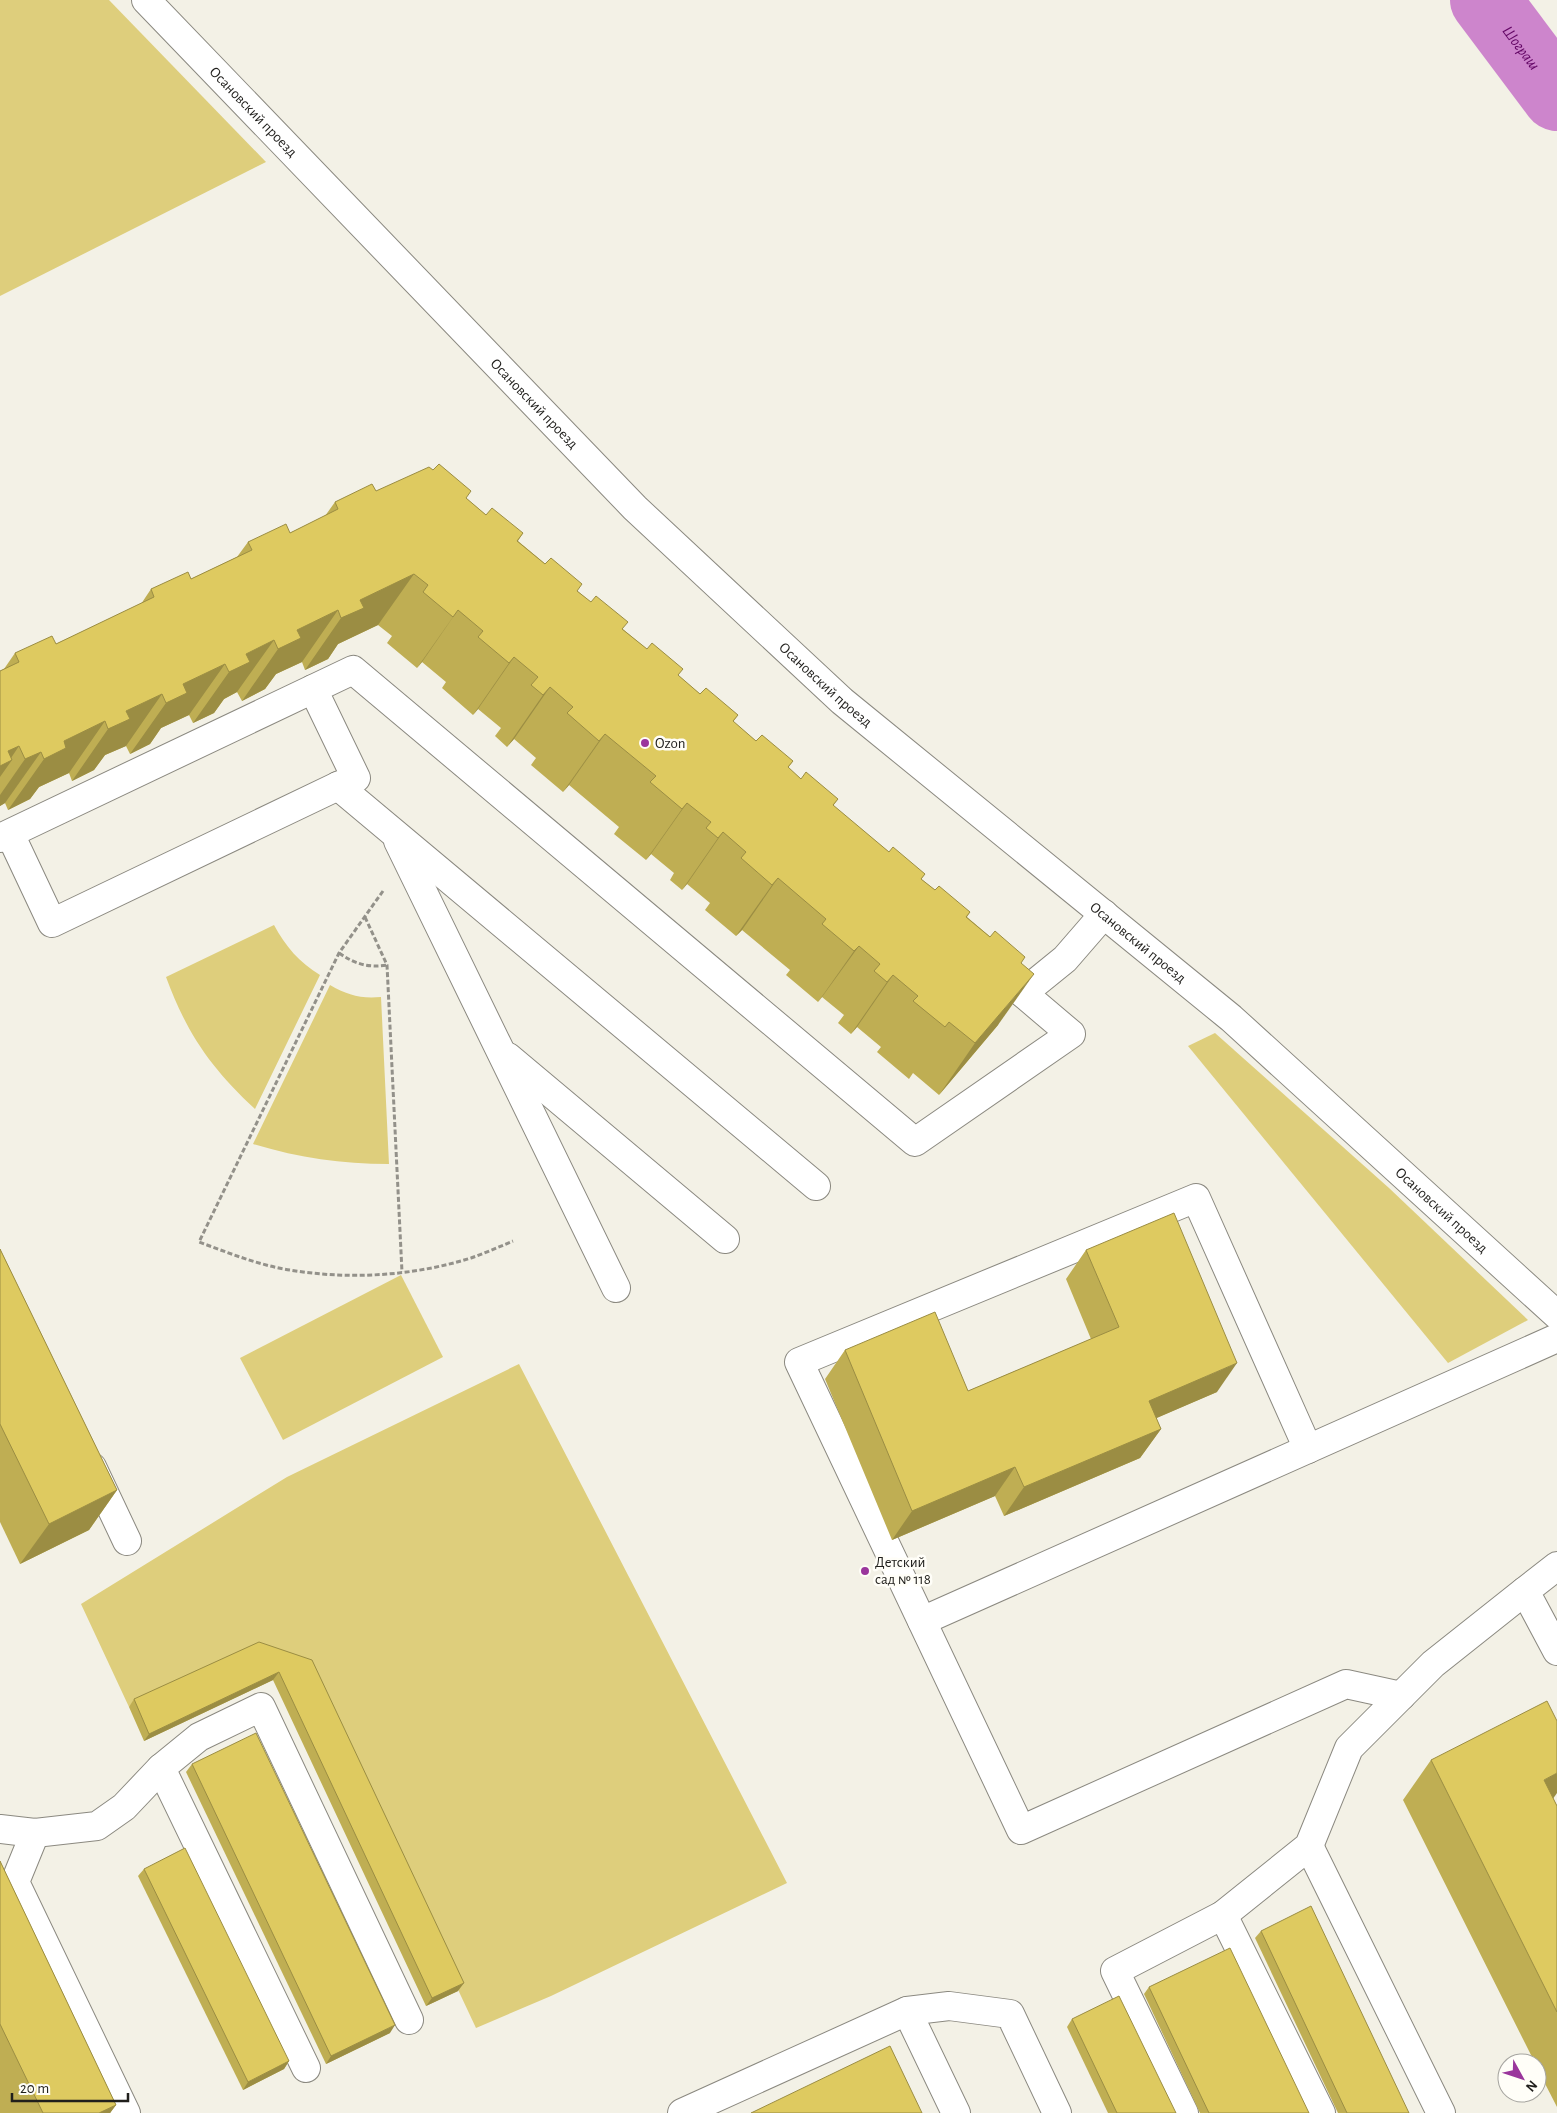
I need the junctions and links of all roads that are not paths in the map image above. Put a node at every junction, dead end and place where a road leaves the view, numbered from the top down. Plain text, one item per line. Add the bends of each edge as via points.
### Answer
1 (146, 0) edge
2 (313, 689) junction
3 (338, 786) junction
4 (394, 833) junction
5 (5, 836) edge
6 (1104, 914) junction
7 (977, 955) edge
8 (1023, 993) junction
9 (501, 1051) junction
10 (816, 1186) dead end
11 (725, 1239) dead end
12 (616, 1288) dead end
13 (1557, 1315) edge
14 (1557, 1338) edge
15 (81, 1442) edge
16 (1308, 1449) junction
17 (127, 1541) dead end
18 (1557, 1566) edge
19 (1525, 1591) junction
20 (922, 1621) junction
21 (1557, 1651) edge
22 (1401, 1696) junction
23 (161, 1768) junction
24 (0, 1829) edge
25 (35, 1833) junction
26 (1308, 1846) junction
27 (1223, 1915) junction
28 (907, 2011) junction
29 (409, 2020) dead end
30 (306, 2068) dead end
31 (126, 2113) edge
32 (682, 2113) edge
33 (956, 2113) edge
34 (1057, 2113) edge
35 (1184, 2113) edge
36 (1321, 2113) edge
37 (1441, 2113) edge

1 - 6 street, Осановский проезд via 636,508 842,701
2 - 3 street via 356,778
2 - 5 street
2 - 8 street via 353,670 915,1142 1071,1034
3 - 4 street
3 - 5 street via 52,923
4 - 9 street
4 - 10 street
6 - 8 street via 1065,959
6 - 13 street, Осановский проезд via 1231,1018
7 - 8 street
9 - 11 street
9 - 12 street
14 - 16 street
15 - 17 street
16 - 20 street
16 - 20 street via 1196,1198 799,1362
18 - 19 street
19 - 21 street
19 - 22 street via 1433,1664
20 - 22 street via 1021,1830 1346,1684
22 - 26 street via 1349,1748
23 - 25 street via 124,1807 98,1826
23 - 29 street via 199,1737 261,1707
23 - 30 street
24 - 25 street
25 - 31 street via 16,1882
26 - 27 street
26 - 37 street
27 - 35 street via 1115,1972
27 - 36 street
28 - 32 street
28 - 33 street
28 - 34 street via 949,2006 1010,2014

